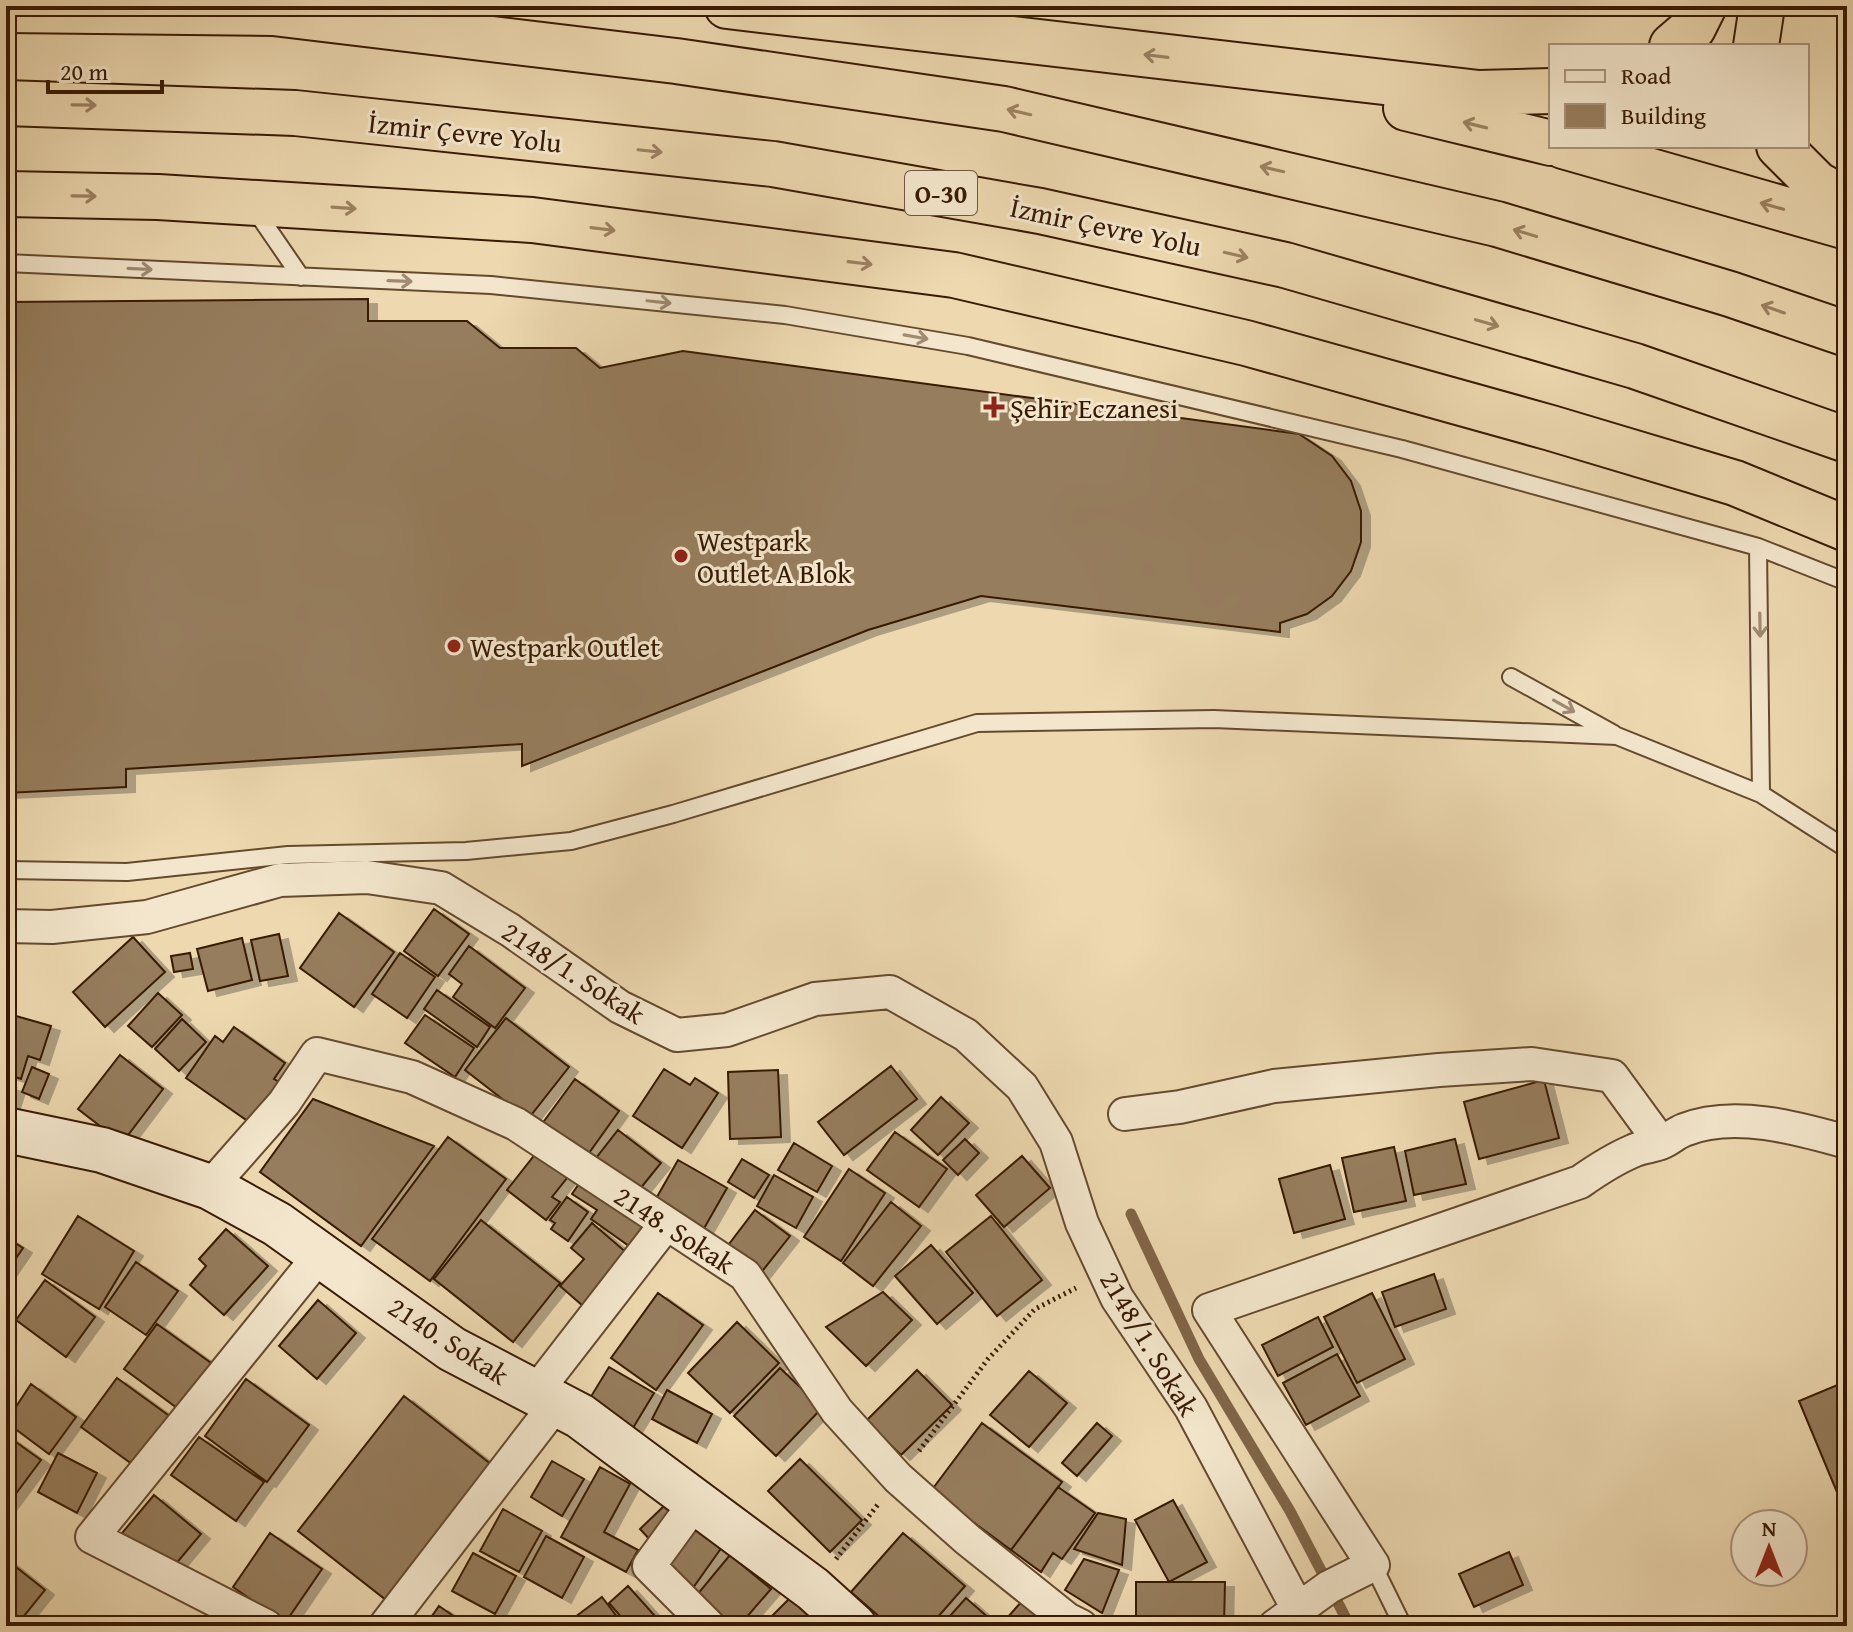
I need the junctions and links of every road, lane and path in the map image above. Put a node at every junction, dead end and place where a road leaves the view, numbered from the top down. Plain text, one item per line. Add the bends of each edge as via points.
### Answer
1 (727, 6) edge
2 (1704, 6) edge
3 (1762, 6) edge
4 (6, 10) edge
5 (1674, 44) edge
6 (1756, 44) edge
7 (1233, 66) junction
8 (1549, 91) edge
9 (6, 103) edge
10 (1549, 143) edge
11 (1570, 148) edge
12 (1781, 148) edge
13 (6, 194) edge
14 (1847, 201) edge
15 (250, 202) junction
16 (1847, 227) edge
17 (6, 263) edge
18 (301, 277) junction
19 (1847, 334) edge
20 (1847, 440) edge
21 (1847, 529) edge
22 (1758, 547) junction
23 (1847, 582) edge
24 (1511, 677) dead end
25 (1617, 736) junction
26 (1761, 794) junction
27 (1847, 849) edge
28 (6, 870) edge
29 (6, 926) edge
30 (1125, 1114) dead end
31 (6, 1130) edge
32 (1847, 1142) edge
33 (1661, 1143) junction
34 (210, 1187) junction
35 (666, 1224) junction
36 (320, 1255) junction
37 (1106, 1273) junction
38 (546, 1398) junction
39 (898, 1478) junction
40 (697, 1500) junction
41 (1373, 1565) junction
42 (813, 1589) junction
43 (1294, 1620) edge
44 (696, 1622) edge
45 (266, 1626) edge
46 (385, 1626) edge
47 (854, 1626) edge
48 (1081, 1626) edge
49 (1403, 1626) edge

7 -> 1 highway
2 - 5 highway via 1693,28
3 - 6 highway
19 -> 4 highway via 1497,224 1004,109 676,61 273,13
7 - 8 highway via 1479,93
10 -> 7 highway
9 -> 20 highway, İzmir Çevre Yolu / O-30 via 311,115 773,164 1040,211 1285,265 1635,366
16 -> 11 highway
12 - 14 highway via 1817,184
13 -> 15 highway
15 - 18 lane
15 -> 21 highway via 532,220 954,275 1246,343 1551,428 1735,483
17 -> 18 lane
18 -> 22 lane via 491,285 785,315 968,346 1402,449
22 - 23 lane
22 -> 26 lane
24 -> 25 lane
25 - 26 lane
25 - 28 lane via 1214,719 977,723 571,841 466,851 288,855 127,872
26 - 27 lane
29 - 37 street, 2148/1. Sokak via 147,917 280,880 367,877 441,888 620,1007 677,1035 727,1030 815,999 890,992 966,1035 1022,1087 1056,1142 1082,1223
30 - 33 street via 1274,1086 1532,1064 1612,1076
31 - 34 street, 2140. Sokak via 102,1150
32 - 33 street via 1797,1128 1722,1122 1685,1129
33 - 41 street via 1636,1149 1580,1182 1209,1310
34 - 35 street, 2148. Sokak via 284,1103 317,1054 412,1077 516,1124
34 - 36 street, 2140. Sokak
35 - 38 street
35 - 39 street, 2148. Sokak via 745,1275 837,1411
36 - 38 street, 2140. Sokak via 452,1349
36 - 45 street via 92,1537
37 - 39 path via 1035,1309 988,1359
37 - 43 street, 2148/1. Sokak via 1117,1298 1191,1408
38 - 40 street, 2140. Sokak via 580,1416
38 - 46 street
39 - 42 path
39 - 48 street, 2148. Sokak via 968,1540
40 - 42 street, 2140. Sokak
40 - 44 street via 649,1566
41 - 43 street via 1329,1587
41 - 49 lane
42 - 47 street, 2140. Sokak

